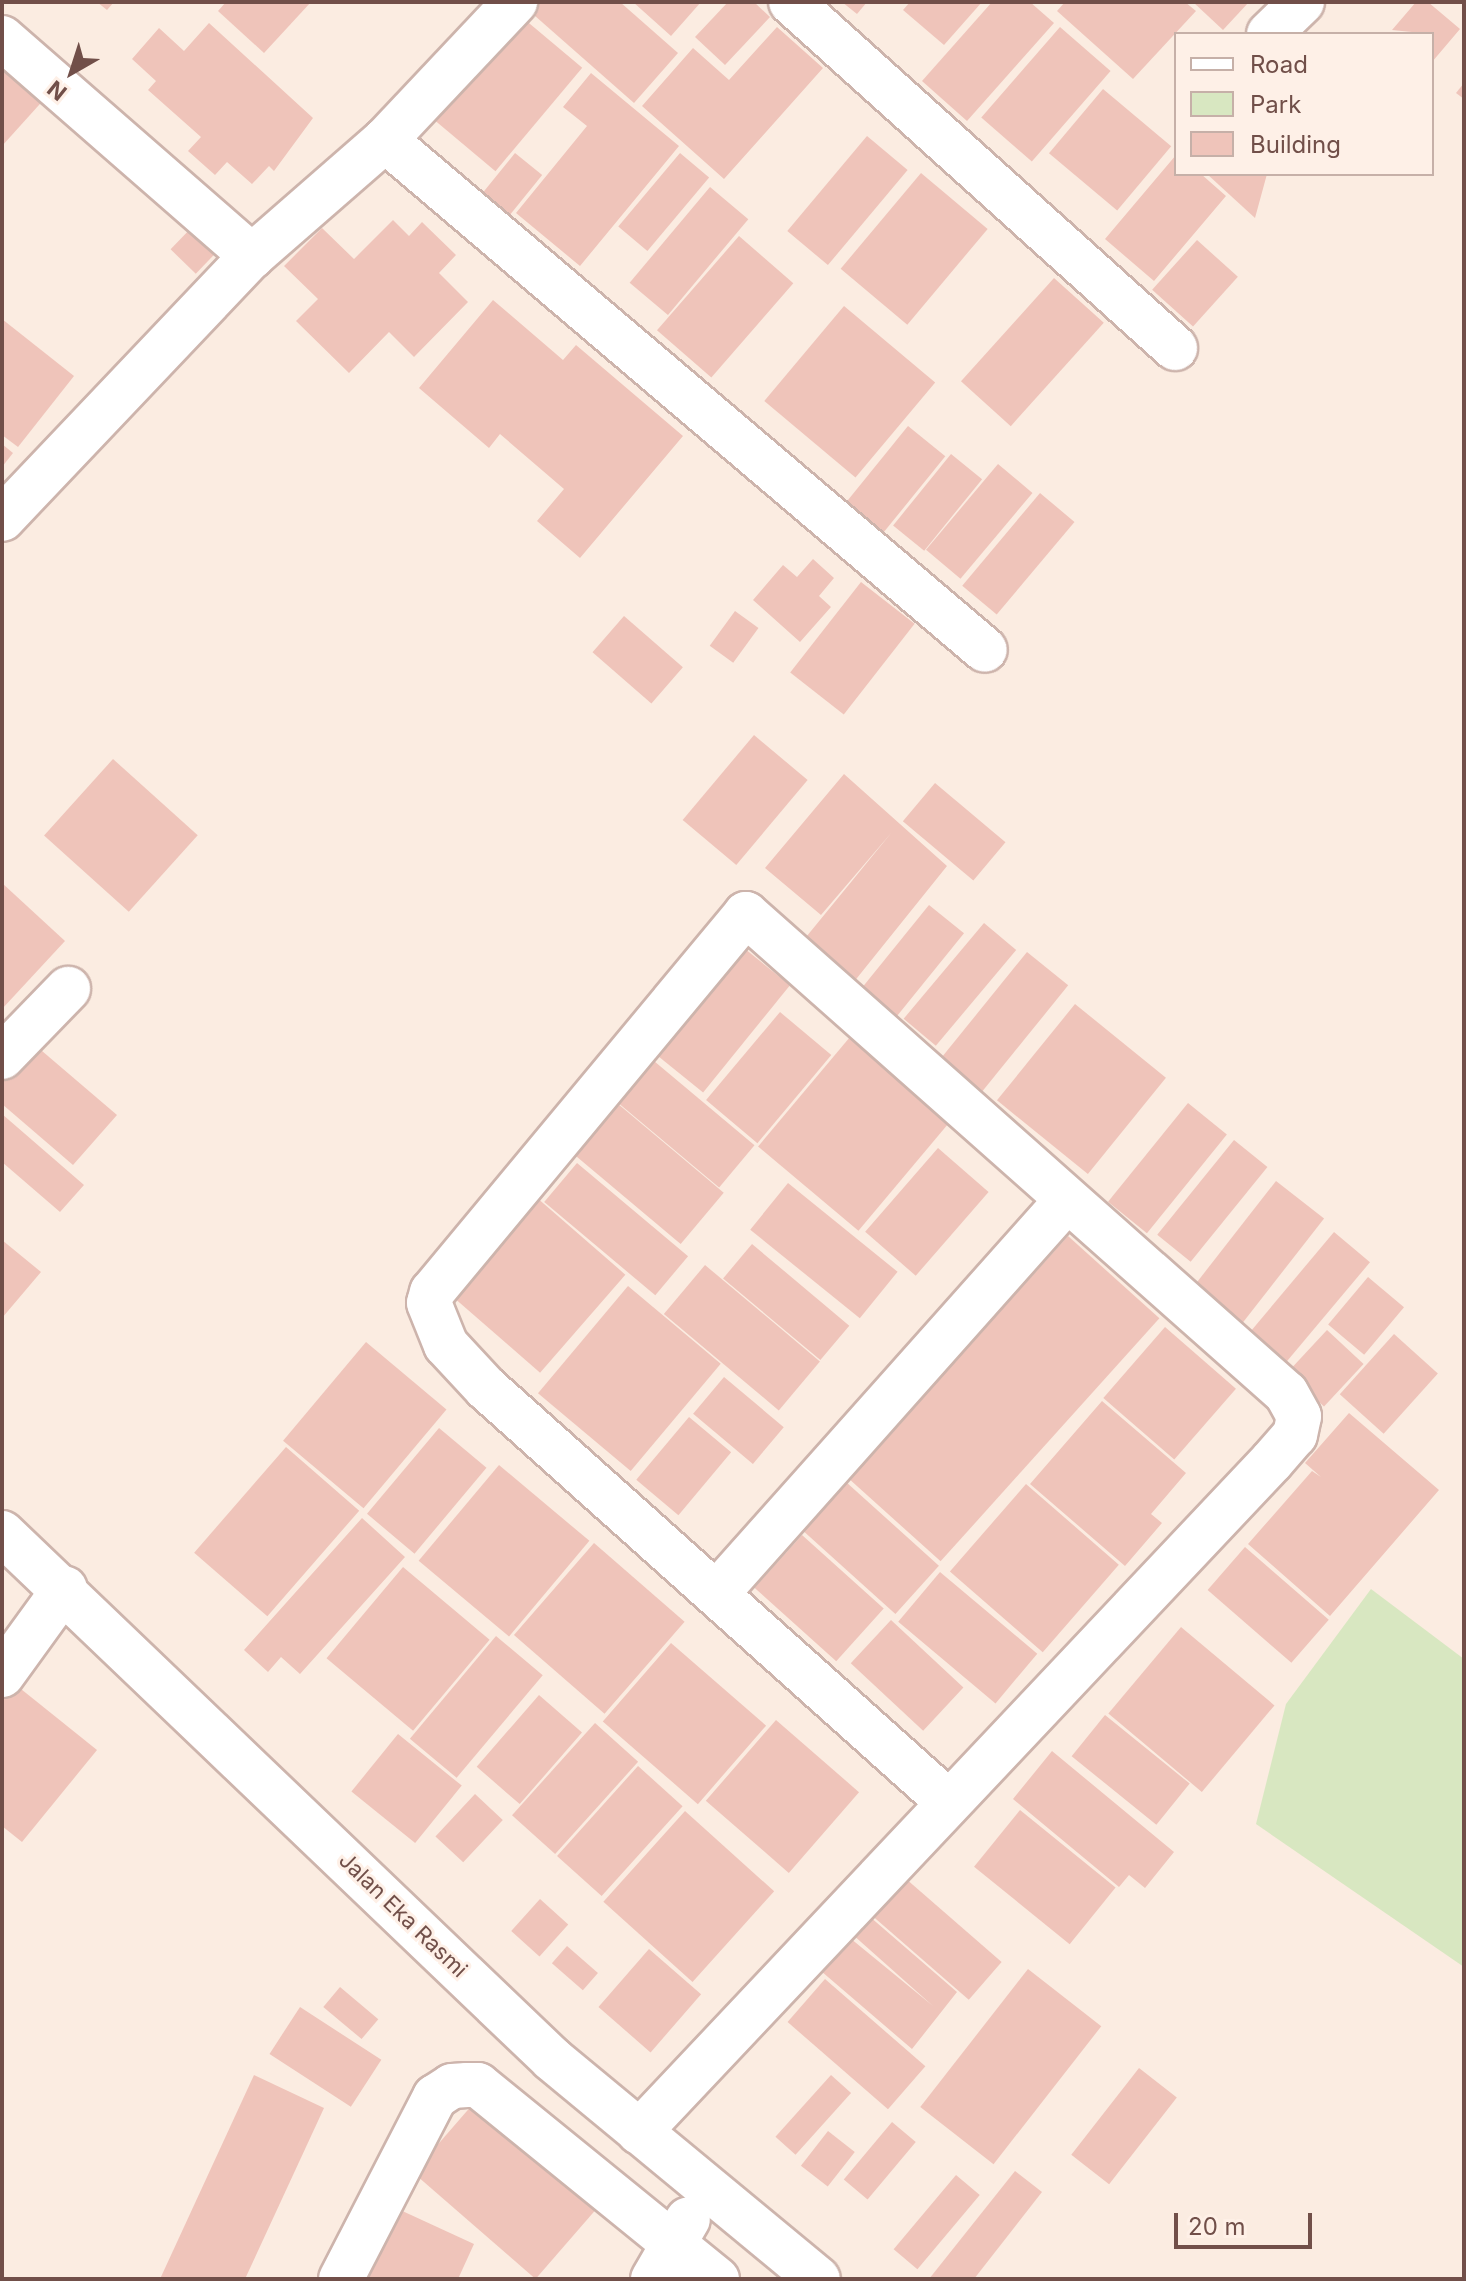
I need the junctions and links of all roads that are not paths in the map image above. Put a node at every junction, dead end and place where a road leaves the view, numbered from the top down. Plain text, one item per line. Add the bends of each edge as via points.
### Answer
1 (515, 2) edge
2 (791, 2) edge
3 (1302, 2) edge
4 (1271, 32) edge
5 (2, 38) edge
6 (385, 140) junction
7 (252, 256) junction
8 (1175, 348) dead end
9 (2, 519) edge
10 (985, 650) dead end
11 (68, 989) dead end
12 (2, 1057) edge
13 (1067, 1200) junction
14 (2, 1533) edge
15 (65, 1588) junction
16 (717, 1593) junction
17 (2, 1675) edge
18 (946, 1800) junction
19 (639, 2132) junction
20 (708, 2192) junction
21 (672, 2240) junction
22 (341, 2279) edge
23 (653, 2279) edge
24 (717, 2279) edge
25 (818, 2279) edge

1 - 6 street
2 - 8 street
3 - 4 street
5 - 7 street
6 - 7 street
6 - 10 street
7 - 9 street
11 - 12 street
13 - 16 street
13 - 16 street via 815,972 751,917 740,916 432,1292 429,1303 446,1345 486,1388
13 - 18 street via 1286,1393 1296,1407 1297,1426 1272,1461
14 - 15 street, Jalan Eka Rasmi
15 - 17 street
15 - 19 street, Jalan Eka Rasmi via 552,2059
16 - 18 street
18 - 19 street
19 - 20 street, Jalan Eka Rasmi
20 - 21 street
20 - 25 street, Jalan Eka Rasmi
21 - 22 street via 478,2085 452,2086 435,2097
21 - 23 street
21 - 24 street

